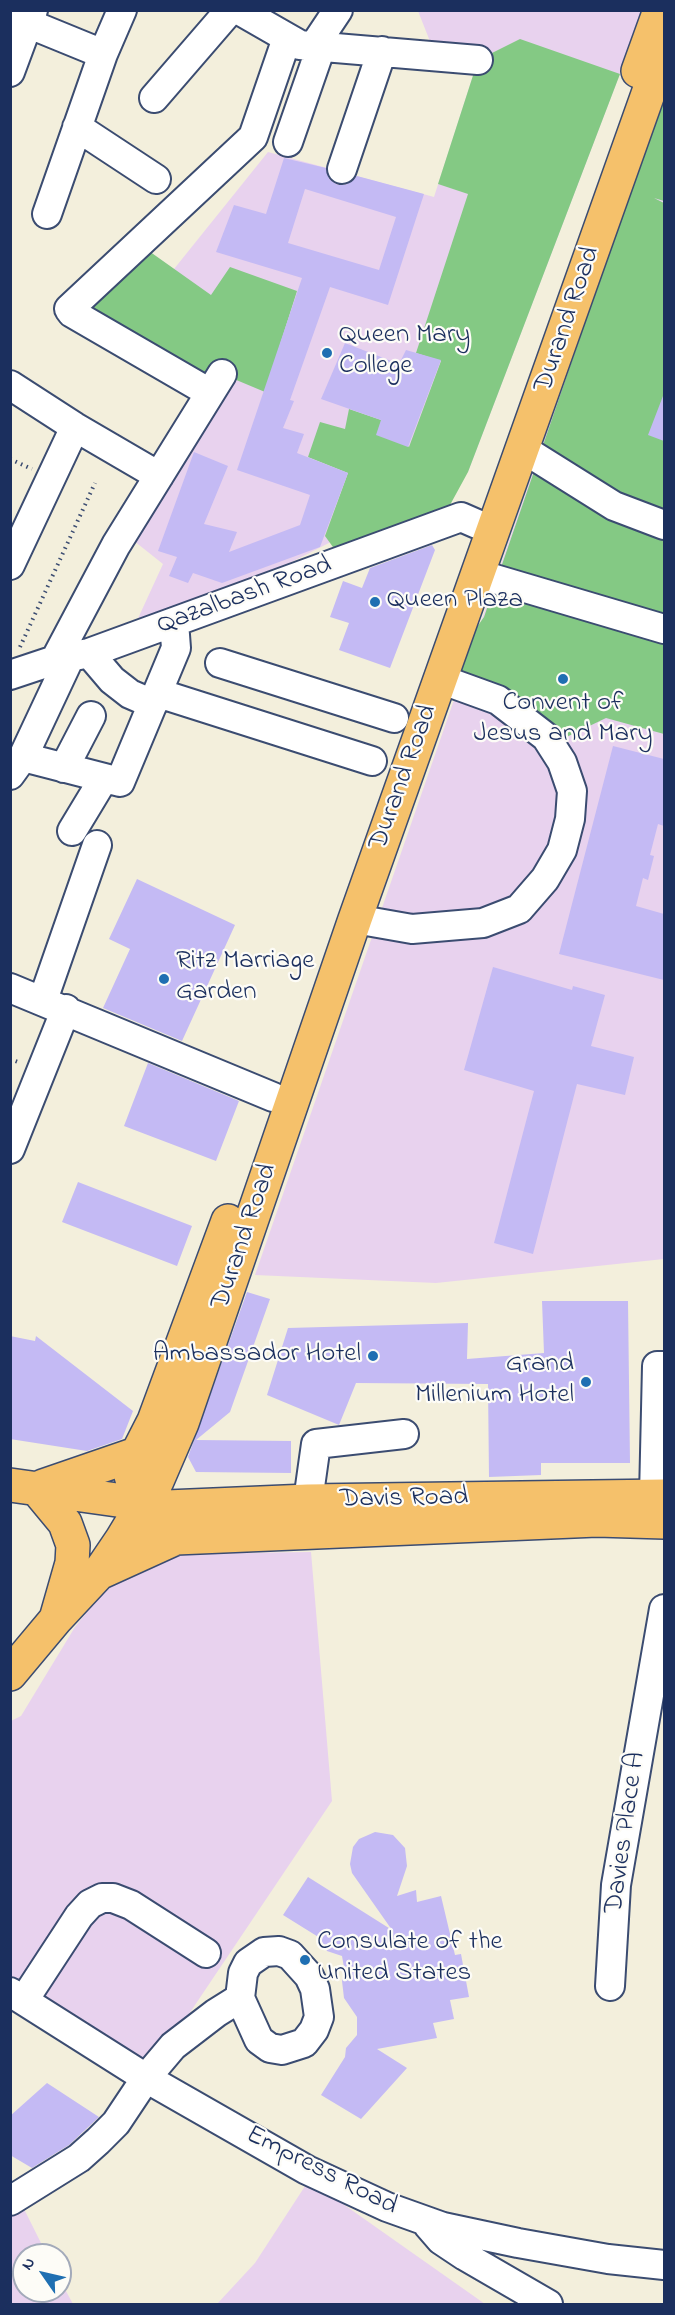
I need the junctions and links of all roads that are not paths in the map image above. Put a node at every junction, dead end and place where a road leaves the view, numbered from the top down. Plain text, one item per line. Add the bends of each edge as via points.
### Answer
1 (122, 10) edge
2 (230, 10) edge
3 (338, 10) edge
4 (660, 10) edge
5 (254, 14) edge
6 (24, 17) edge
7 (287, 38) junction
8 (317, 46) junction
9 (664, 49) edge
10 (382, 51) junction
11 (103, 54) junction
12 (478, 60) dead end
13 (10, 72) edge
14 (154, 98) dead end
15 (77, 128) junction
16 (288, 142) dead end
17 (342, 169) dead end
18 (156, 179) dead end
19 (47, 214) dead end
20 (10, 385) edge
21 (75, 427) junction
22 (523, 449) junction
23 (159, 476) junction
24 (477, 524) junction
25 (664, 525) edge
26 (10, 565) edge
27 (478, 574) junction
28 (174, 622) junction
29 (664, 629) edge
30 (72, 657) junction
31 (220, 663) dead end
32 (13, 666) edge
33 (440, 679) junction
34 (155, 699) junction
35 (91, 716) dead end
36 (394, 718) dead end
37 (372, 761) dead end
38 (16, 766) edge
39 (64, 768) junction
40 (112, 780) junction
41 (72, 831) dead end
42 (98, 845) dead end
43 (356, 919) junction
44 (10, 988) edge
45 (54, 1004) junction
46 (273, 1097) junction
47 (10, 1149) edge
48 (664, 1366) edge
49 (404, 1434) dead end
50 (136, 1454) junction
51 (23, 1486) edge
52 (308, 1502) junction
53 (143, 1505) junction
54 (661, 1505) edge
55 (176, 1538) junction
56 (99, 1573) junction
57 (664, 1609) edge
58 (56, 1619) junction
59 (10, 1674) edge
60 (206, 1953) dead end
61 (610, 1986) dead end
62 (17, 1996) edge
63 (240, 1998) dead end
64 (146, 2078) junction
65 (10, 2201) edge
66 (425, 2221) junction
67 (664, 2265) edge
68 (548, 2304) edge

1 - 11 street
2 - 14 street
3 - 8 street
4 - 24 main road, Durand Road
5 - 7 street
6 - 11 street
6 - 13 street
7 - 8 street via 300,45
7 - 23 street via 253,137 69,309 216,384
8 - 10 street
8 - 16 street
9 - 22 main road, Durand Road
10 - 12 street
10 - 17 street
11 - 15 street
15 - 18 street
15 - 19 street
20 - 21 street
21 - 23 street
21 - 26 street
22 - 25 street via 614,506
22 - 27 main road, Durand Road
23 - 30 street via 116,545
24 - 28 street, Qazalbash Road via 460,517
24 - 46 main road, Durand Road
27 - 29 street
27 - 33 main road, Durand Road
28 - 30 street, Qazalbash Road
28 - 34 street via 176,648
30 - 32 street, Qazalbash Road
30 - 34 street via 130,694
30 - 38 street
31 - 36 street
33 - 43 main road, Durand Road
33 - 43 street via 498,700 546,737 562,762 572,791 570,819 561,850 519,909 483,923 412,929
34 - 37 street
34 - 40 street
35 - 39 street
38 - 39 street
39 - 40 street
40 - 41 street
42 - 45 street
43 - 53 main road, Durand Road via 182,1423
44 - 45 street
45 - 46 street
45 - 47 street
46 - 50 main road, Durand Road via 154,1421
48 - 54 street via 657,1366
49 - 52 street via 316,1444
50 - 51 main road
50 - 53 main road, Durand Road via 131,1476
51 - 53 main road, Davis Road
51 - 58 main road via 65,1523 73,1545 71,1574
52 - 53 main road, Davis Road
52 - 54 main road, Davis Road
53 - 55 main road via 154,1527
53 - 56 main road, Durand Road
54 - 55 main road, Davis Road via 597,1520
55 - 56 main road, Davis Road
56 - 58 main road, Durand Road
57 - 61 street, Davies Place A via 615,1885
58 - 59 main road, Durand Road
60 - 62 street via 131,1905 102,1898 79,1916
62 - 64 street, Empress Road
63 - 64 street via 180,2040
64 - 65 street via 116,2123 98,2141 79,2158
64 - 66 street, Empress Road via 307,2170
66 - 67 street, Empress Road via 529,2245
66 - 68 street via 441,2240

